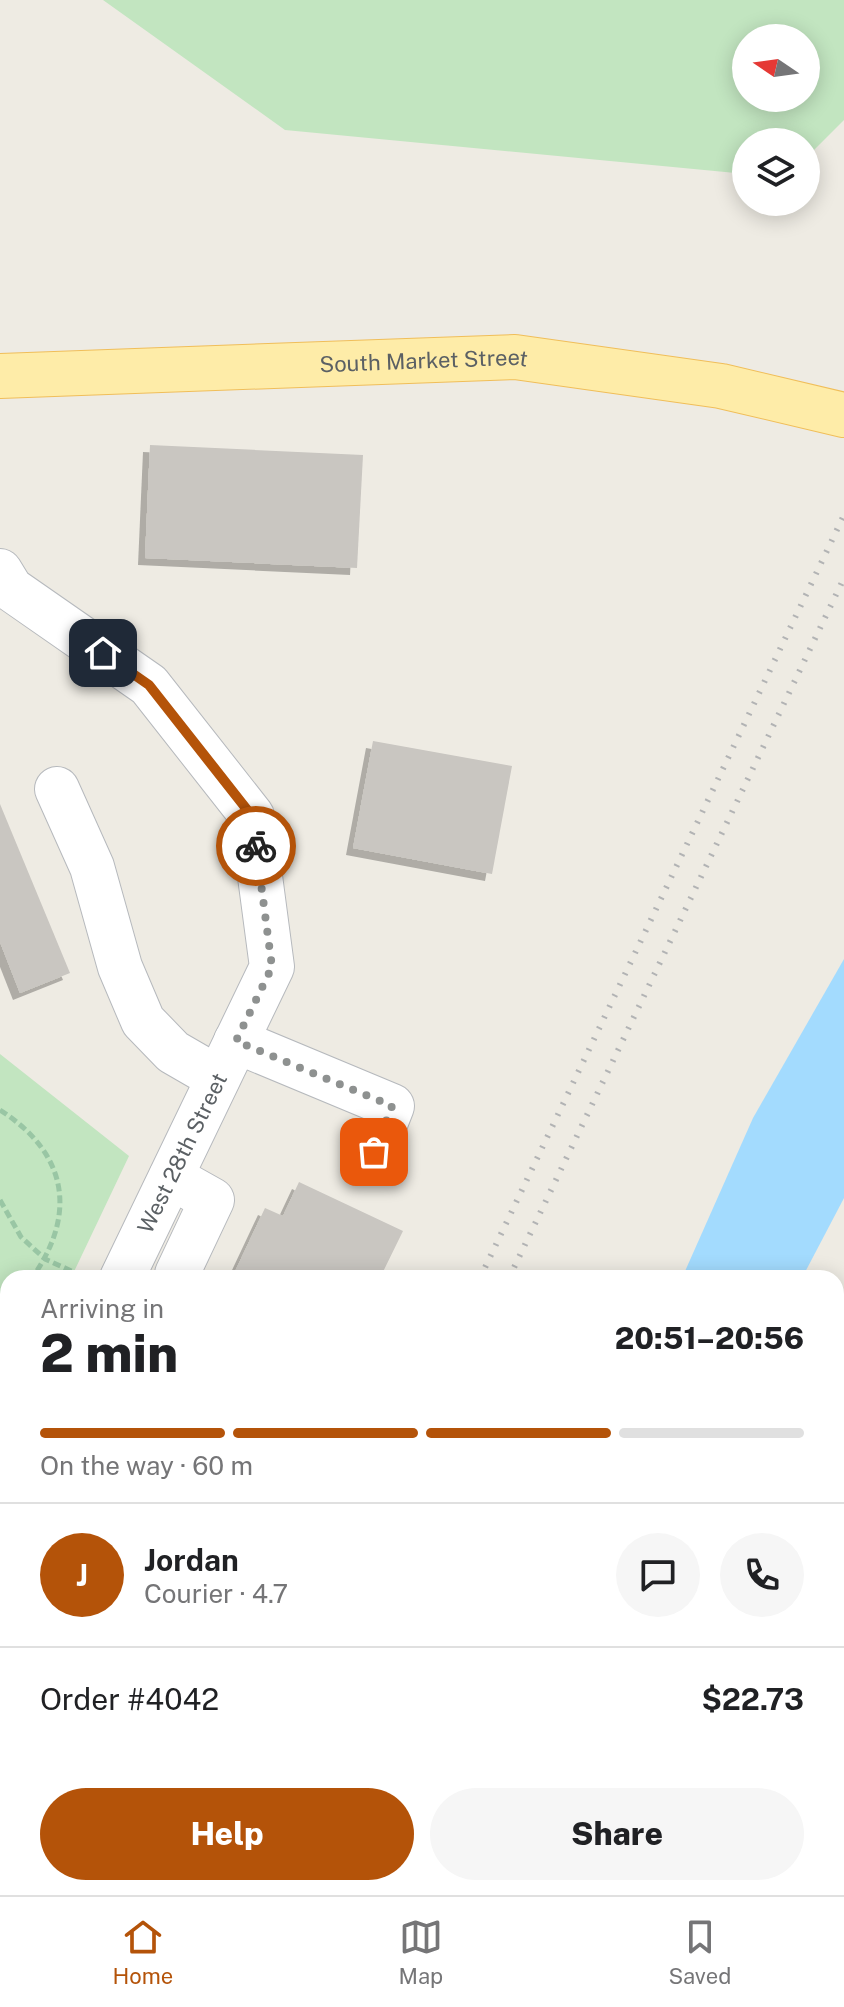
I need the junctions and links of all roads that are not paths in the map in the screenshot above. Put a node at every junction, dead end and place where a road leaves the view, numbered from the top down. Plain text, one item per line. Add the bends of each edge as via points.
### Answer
1 (0, 376) edge
2 (844, 415) edge
3 (0, 571) edge
4 (57, 789) dead end
5 (227, 1060) junction
6 (374, 1152) dead end
7 (171, 1177) junction
8 (126, 1270) edge
9 (179, 1270) edge

1 - 2 main road, South Market Street via 515,357 721,386
3 - 5 street, West 28th Street via 11,589 149,685 252,816 272,967
4 - 5 street via 92,867 120,967 143,1021 173,1052
5 - 6 street via 392,1106
5 - 7 street, West 28th Street
7 - 8 street, West 28th Street
7 - 9 street via 212,1200

